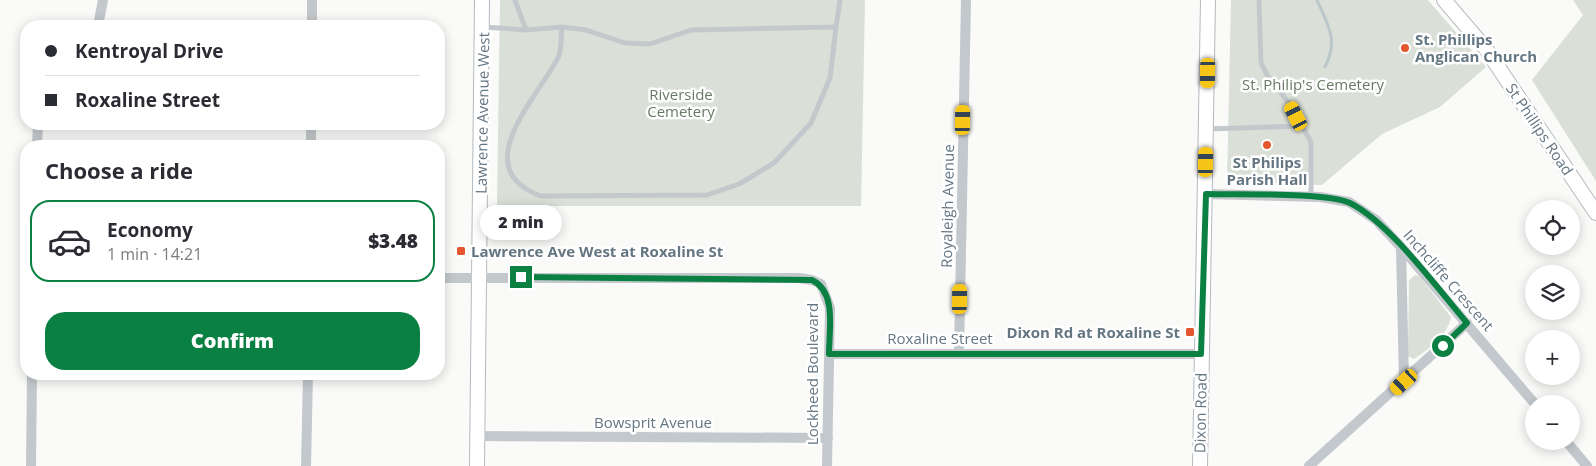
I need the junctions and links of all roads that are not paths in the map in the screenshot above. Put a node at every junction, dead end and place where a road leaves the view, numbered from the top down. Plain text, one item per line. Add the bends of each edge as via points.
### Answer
1 (103, 0) edge
2 (312, 0) edge
3 (482, 0) edge
4 (515, 0) edge
5 (840, 0) edge
6 (966, 0) edge
7 (1208, 0) edge
8 (1259, 0) edge
9 (1444, 0) edge
10 (99, 20) edge
11 (312, 20) edge
12 (483, 27) junction
13 (562, 27) junction
14 (836, 27) junction
15 (526, 30) junction
16 (1301, 126) junction
17 (1207, 129) junction
18 (1206, 194) junction
19 (1311, 197) junction
20 (1596, 213) edge
21 (1401, 247) junction
22 (480, 277) junction
23 (445, 278) edge
24 (1467, 323) junction
25 (959, 352) junction
26 (829, 354) junction
27 (1201, 354) junction
28 (32, 380) edge
29 (308, 380) edge
30 (1404, 382) junction
31 (1527, 395) edge
32 (478, 436) junction
33 (828, 438) junction
34 (1574, 450) edge
35 (1596, 461) edge
36 (31, 466) edge
37 (306, 466) edge
38 (477, 466) edge
39 (827, 466) edge
40 (1200, 466) edge
41 (1309, 466) edge
42 (1589, 466) edge

1 - 10 street
2 - 11 street
3 - 12 main road, Lawrence Avenue West
4 - 15 lane
5 - 14 lane
6 - 25 street, Royaleigh Avenue
7 - 17 main road, Dixon Road
8 - 16 lane via 1261,63
9 - 20 main road, St Phillips Road via 1486,49
12 - 15 lane
12 - 22 main road, Lawrence Avenue West
13 - 14 lane via 586,30 625,43 650,44 691,30
13 - 14 lane via 559,56 528,102 513,134 507,159 512,177 524,190 541,196 707,195 739,184 774,163 811,123 830,78
13 - 15 lane
16 - 17 lane
16 - 19 lane via 1311,142
17 - 18 main road, Dixon Road
18 - 19 street, Inchcliffe Crescent
18 - 27 main road, Dixon Road
19 - 21 street, Inchcliffe Crescent via 1349,202 1376,220
21 - 24 street, Inchcliffe Crescent
21 - 30 street
22 - 23 street
22 - 26 street, Lockheed Boulevard via 812,280 821,284 830,308
22 - 32 main road, Lawrence Avenue West
24 - 30 street
24 - 31 street, Inchcliffe Crescent
25 - 26 street, Roxaline Street
25 - 27 street, Roxaline Street
26 - 33 street, Lockheed Boulevard
27 - 40 main road, Dixon Road
28 - 36 street
29 - 37 street
30 - 41 street
32 - 33 street, Bowsprit Avenue
32 - 38 main road, Lawrence Avenue West
33 - 39 street, Lockheed Boulevard
34 - 42 street
35 - 42 street

